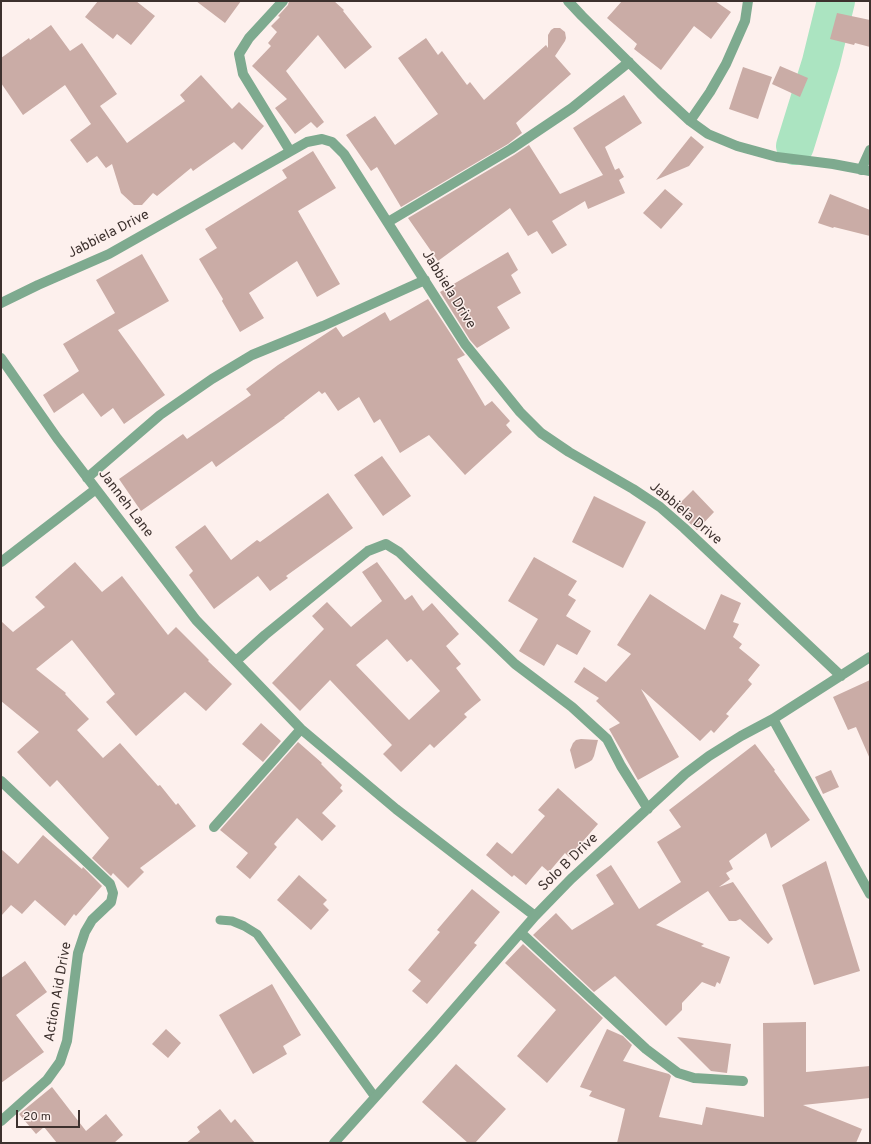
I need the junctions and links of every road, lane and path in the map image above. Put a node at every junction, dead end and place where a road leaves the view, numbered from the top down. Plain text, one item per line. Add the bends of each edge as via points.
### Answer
1 (283, 1) edge
2 (568, 1) edge
3 (748, 1) edge
4 (629, 62) junction
5 (690, 121) junction
6 (870, 150) edge
7 (290, 151) junction
8 (866, 170) edge
9 (388, 222) junction
10 (425, 280) junction
11 (1, 303) edge
12 (1, 358) edge
13 (87, 478) junction
14 (96, 489) junction
15 (1, 562) edge
16 (870, 657) edge
17 (236, 661) junction
18 (840, 676) junction
19 (773, 719) junction
20 (301, 729) junction
21 (1, 781) edge
22 (648, 809) junction
23 (214, 827) dead end
24 (870, 894) edge
25 (535, 916) junction
26 (220, 920) dead end
27 (521, 933) junction
28 (743, 1081) dead end
29 (376, 1097) junction
30 (1, 1121) edge
31 (334, 1143) edge

1 - 7 street via 249,38 239,54 243,74
2 - 4 street
3 - 5 street via 744,21 726,64
4 - 5 street
4 - 9 street via 566,112 511,149
5 - 8 street via 708,134 737,146 777,157
6 - 8 street
7 - 9 street, Jabbiela Drive via 307,142 322,139 332,142 344,154
7 - 11 street, Jabbiela Drive via 109,254
9 - 10 street, Jabbiela Drive
10 - 13 street via 252,355 160,415
10 - 18 street, Jabbiela Drive via 465,344 520,412 541,433 660,507
12 - 13 street, Janneh Lane
13 - 14 street, Janneh Lane
14 - 15 street
14 - 17 street, Janneh Lane via 196,620
16 - 18 street, Solo B Drive
17 - 20 street, Janneh Lane
17 - 22 street via 368,550 386,544 399,552 515,664 572,707 607,739
18 - 19 street, Solo B Drive
19 - 22 street, Solo B Drive via 709,756 685,774
19 - 24 street
20 - 23 street
20 - 25 street, Janneh Lane via 396,809
21 - 30 street, Action Aid Drive via 110,884 113,893 111,902 92,920 78,953 67,1041 60,1062 47,1080
22 - 25 street, Solo B Drive via 571,879
25 - 27 street, Solo B Drive
26 - 29 lane via 232,921 257,934
27 - 28 street via 646,1049 678,1074 694,1078
27 - 29 street, Solo B Drive
29 - 31 street, Solo B Drive

